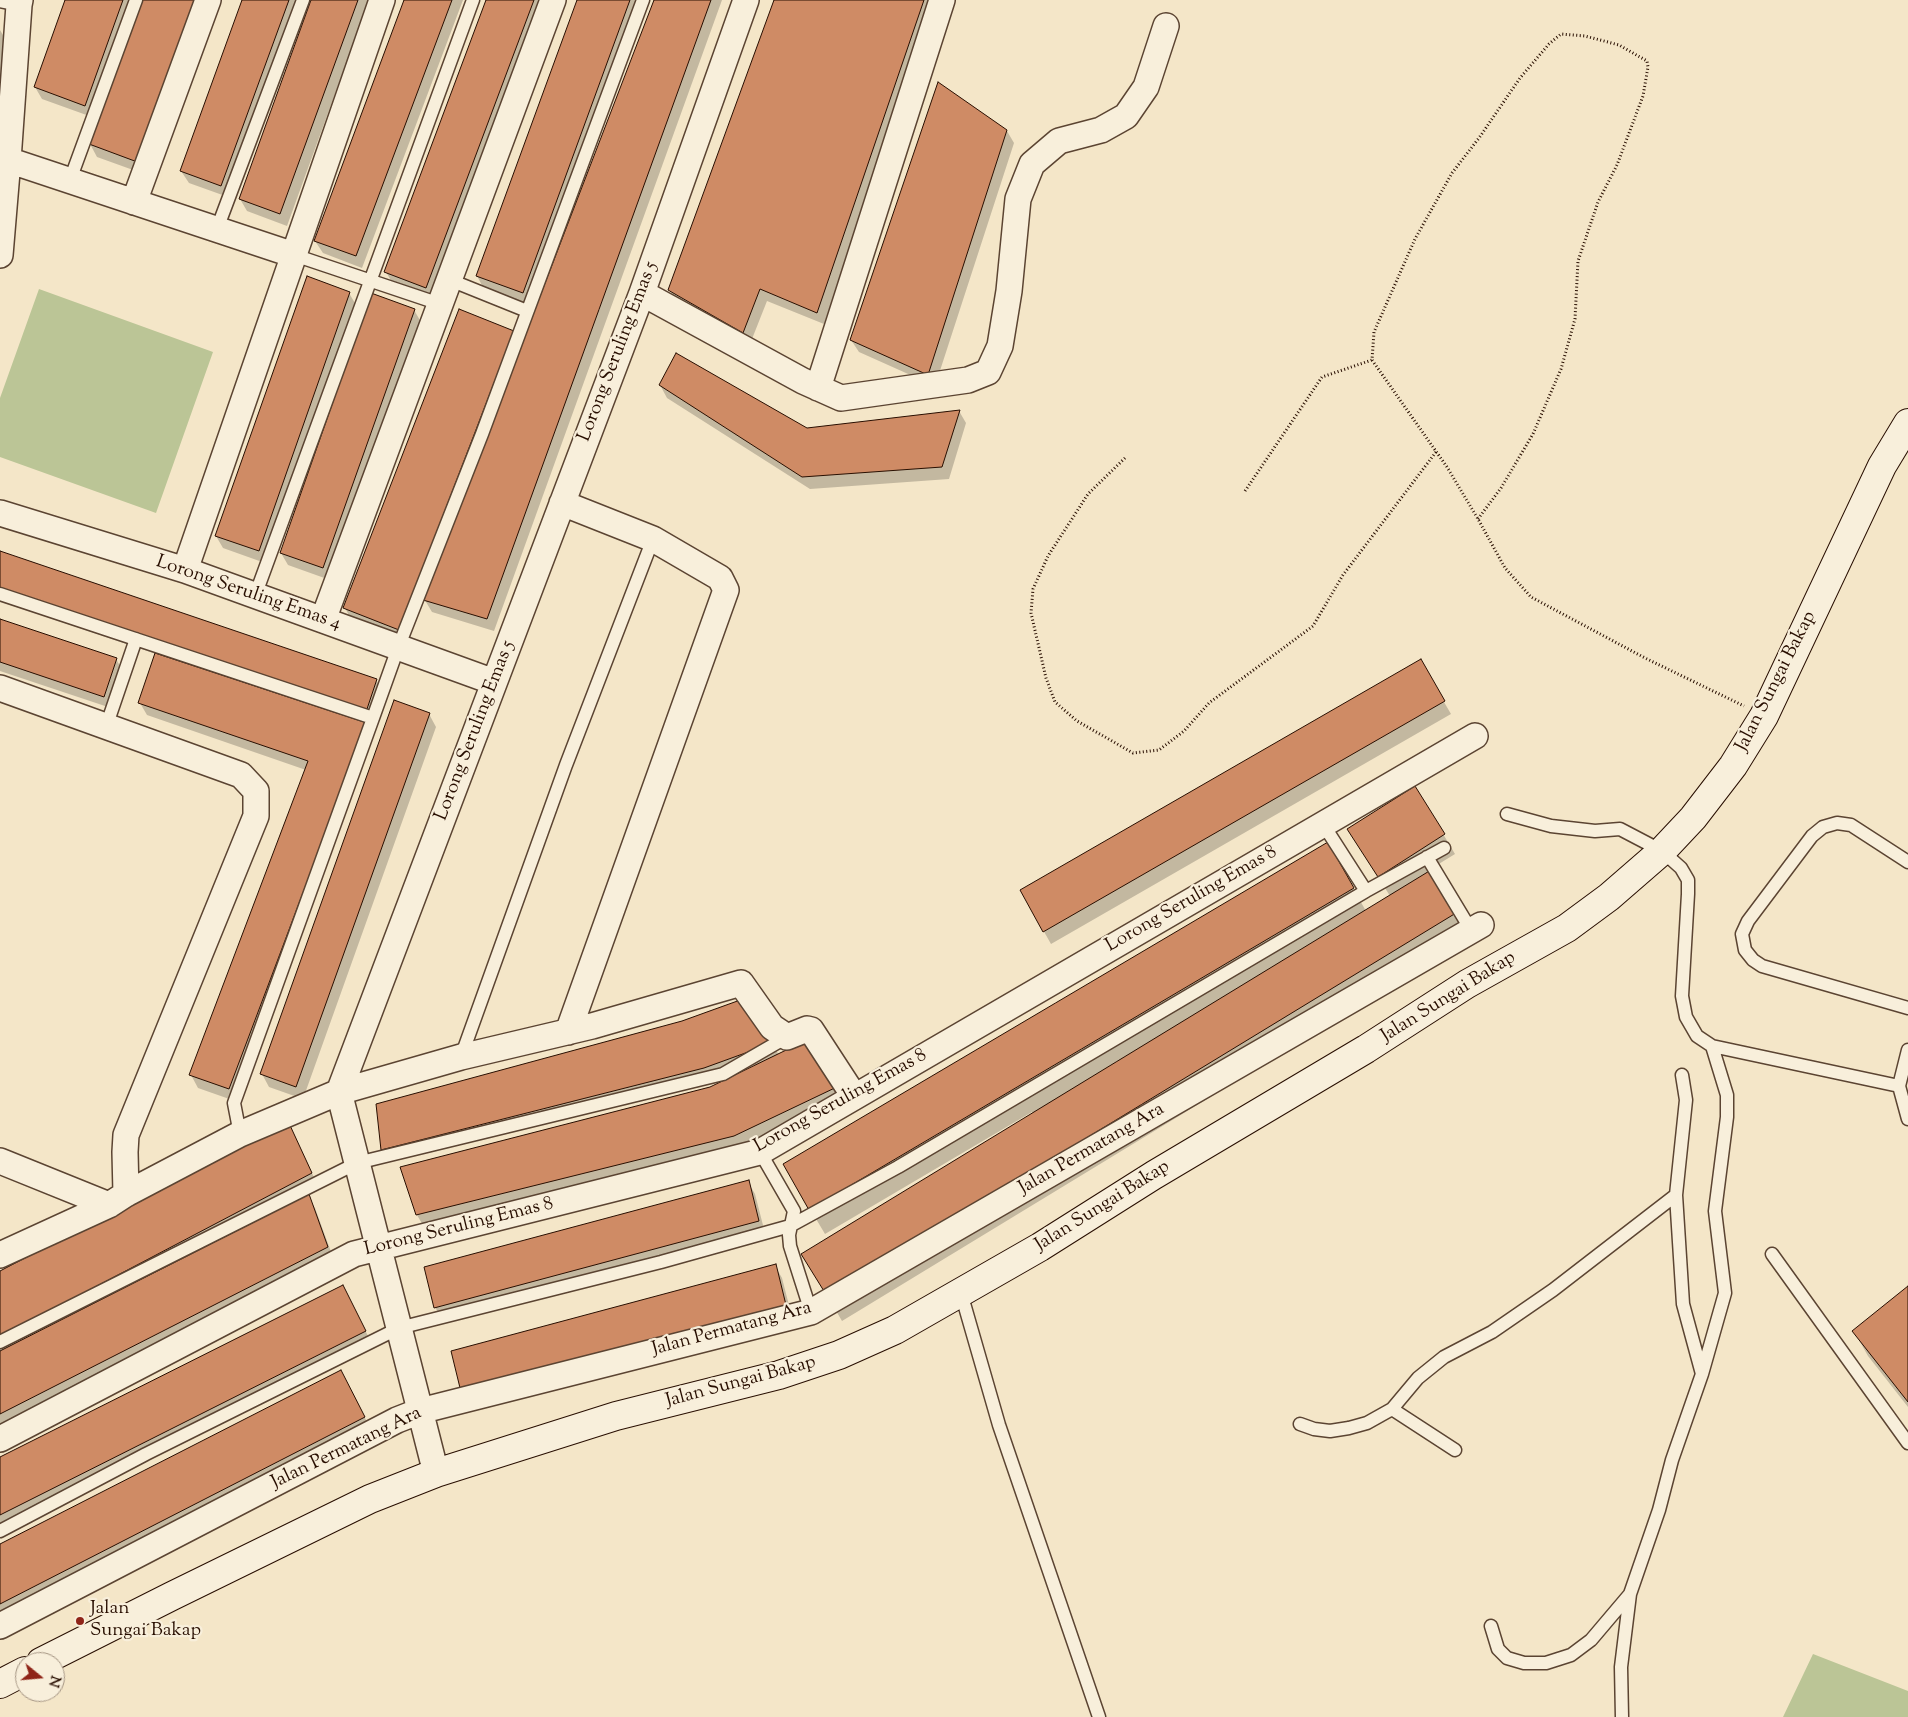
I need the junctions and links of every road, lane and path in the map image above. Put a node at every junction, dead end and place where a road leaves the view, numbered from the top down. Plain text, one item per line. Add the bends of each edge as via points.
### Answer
1 (136, 0) edge
2 (208, 0) edge
3 (303, 0) edge
4 (382, 0) edge
5 (473, 0) edge
6 (553, 0) edge
7 (643, 0) edge
8 (746, 0) edge
9 (942, 0) edge
10 (13, 2) edge
11 (1166, 26) dead end
12 (8, 160) junction
13 (70, 180) junction
14 (134, 202) junction
15 (217, 229) junction
16 (0, 255) edge
17 (294, 255) junction
18 (370, 280) junction
19 (450, 280) junction
20 (642, 293) junction
21 (440, 304) junction
22 (528, 311) junction
23 (1372, 360) junction
24 (818, 388) junction
25 (1908, 423) edge
26 (1436, 452) junction
27 (1124, 458) dead end
28 (1245, 491) dead end
29 (562, 503) junction
30 (0, 514) edge
31 (1478, 519) junction
32 (653, 539) junction
33 (185, 570) junction
34 (0, 594) edge
35 (254, 596) junction
36 (322, 620) junction
37 (136, 639) junction
38 (398, 648) junction
39 (494, 682) junction
40 (0, 688) edge
41 (1764, 716) junction
42 (373, 718) junction
43 (106, 727) junction
44 (1475, 736) dead end
45 (1507, 814) dead end
46 (1323, 824) junction
47 (1444, 848) dead end
48 (1662, 851) junction
49 (1427, 857) junction
50 (1908, 862) edge
51 (1366, 891) junction
52 (1476, 927) joint
53 (1908, 1008) edge
54 (568, 1032) junction
55 (787, 1037) junction
56 (1712, 1046) junction
57 (1908, 1050) edge
58 (461, 1057) junction
59 (1682, 1075) dead end
60 (1899, 1086) junction
61 (338, 1092) junction
62 (854, 1096) junction
63 (1908, 1119) edge
64 (240, 1134) junction
65 (760, 1152) junction
66 (0, 1161) edge
67 (356, 1164) junction
68 (1676, 1195) junction
69 (117, 1199) junction
70 (790, 1226) junction
71 (378, 1248) junction
72 (1772, 1254) dead end
73 (0, 1255) edge
74 (961, 1292) junction
75 (811, 1312) junction
76 (398, 1328) junction
77 (0, 1342) edge
78 (1702, 1374) junction
79 (1392, 1409) junction
80 (420, 1411) junction
81 (1300, 1424) dead end
82 (0, 1439) edge
83 (1908, 1443) edge
84 (1455, 1450) dead end
85 (436, 1473) junction
86 (0, 1531) edge
87 (1630, 1594) junction
88 (0, 1626) edge
89 (1491, 1626) dead end
90 (61, 1652) edge
91 (15, 1676) edge
92 (0, 1684) edge
93 (1099, 1717) edge
94 (1622, 1717) edge

1 - 13 lane
2 - 14 street
3 - 15 lane
4 - 17 street
5 - 18 lane
6 - 19 street
7 - 22 lane
8 - 20 street, Lorong Seruling Emas 5
9 - 24 street
10 - 12 street
11 - 24 street via 1146,87 1126,116 1101,130 1059,141 1032,164 1018,199 1000,346 988,372 968,380 841,398
12 - 13 street
12 - 16 street
13 - 14 street
14 - 15 street
15 - 17 street
17 - 18 lane
17 - 33 street
18 - 21 lane
18 - 35 lane
19 - 21 street
19 - 22 lane
20 - 24 street
20 - 29 street, Lorong Seruling Emas 5
21 - 36 street
22 - 38 lane
23 - 26 path
23 - 28 path via 1322,377
23 - 31 path via 1374,332 1415,239 1452,173 1520,78 1549,44 1561,34 1585,36 1619,45 1647,61 1643,96 1617,165 1598,202 1578,261 1574,319 1561,369 1533,434
25 - 41 main road, Jalan Sungai Bakap via 1882,466
26 - 27 path via 1343,575 1313,626 1209,703 1184,731 1159,750 1133,754 1077,721 1055,702 1031,613 1033,589 1048,556 1088,494
26 - 31 path
29 - 32 street
29 - 39 street, Lorong Seruling Emas 5
30 - 33 street, Lorong Seruling Emas 4
31 - 41 path via 1505,568 1531,597
32 - 54 street via 720,578 726,590
32 - 58 lane via 566,765
33 - 35 street, Lorong Seruling Emas 4
34 - 37 lane
35 - 36 street, Lorong Seruling Emas 4
36 - 38 street, Lorong Seruling Emas 4
37 - 42 lane
37 - 43 lane
38 - 39 street, Lorong Seruling Emas 4
38 - 42 lane
39 - 61 street, Lorong Seruling Emas 5
40 - 43 street
41 - 48 main road, Jalan Sungai Bakap via 1733,766 1693,818
42 - 64 lane via 234,1103
43 - 69 street via 241,776 256,791 256,816 126,1134
44 - 46 street, Lorong Seruling Emas 8
45 - 48 lane via 1551,826 1594,831 1620,829
46 - 51 lane
46 - 62 street, Lorong Seruling Emas 8
47 - 49 lane
48 - 56 lane via 1681,868 1688,880 1683,1008 1697,1036
48 - 74 main road, Jalan Sungai Bakap via 1567,928 1467,984 1366,1049
49 - 51 lane
49 - 52 lane
50 - 53 lane via 1851,824 1823,827 1812,836 1748,921 1742,934 1745,950 1762,966
51 - 70 lane via 898,1167
52 - 75 street, Jalan Permatang Ara
54 - 55 street via 741,983 772,1027
54 - 58 street
55 - 62 street via 811,1030
55 - 67 lane via 723,1074
56 - 60 lane
56 - 78 lane via 1727,1095 1716,1211 1725,1294
57 - 60 lane
58 - 61 street
59 - 68 lane via 1686,1100
60 - 63 lane
61 - 64 street
61 - 67 street
62 - 65 street, Lorong Seruling Emas 8
64 - 69 street
65 - 70 lane via 794,1211
65 - 71 street, Lorong Seruling Emas 8
66 - 69 street
67 - 71 street
67 - 77 lane
68 - 78 lane via 1683,1304
68 - 79 lane via 1537,1301 1492,1332 1437,1362 1418,1378
69 - 73 street
70 - 75 lane via 790,1246
70 - 76 lane
71 - 76 street
71 - 82 street, Lorong Seruling Emas 8 via 354,1254
72 - 83 lane
74 - 85 main road, Jalan Sungai Bakap via 895,1330 839,1355 779,1375 616,1416
74 - 93 lane via 999,1425
75 - 80 street, Jalan Permatang Ara
76 - 80 street
76 - 86 lane
78 - 87 lane
79 - 81 lane via 1367,1423 1349,1428 1330,1431
79 - 84 lane
80 - 85 street
80 - 88 street, Jalan Permatang Ara
85 - 90 main road, Jalan Sungai Bakap via 370,1499
87 - 89 lane via 1591,1640 1571,1655 1546,1663 1524,1663 1507,1658 1498,1649
87 - 94 lane via 1621,1667
91 - 92 main road

